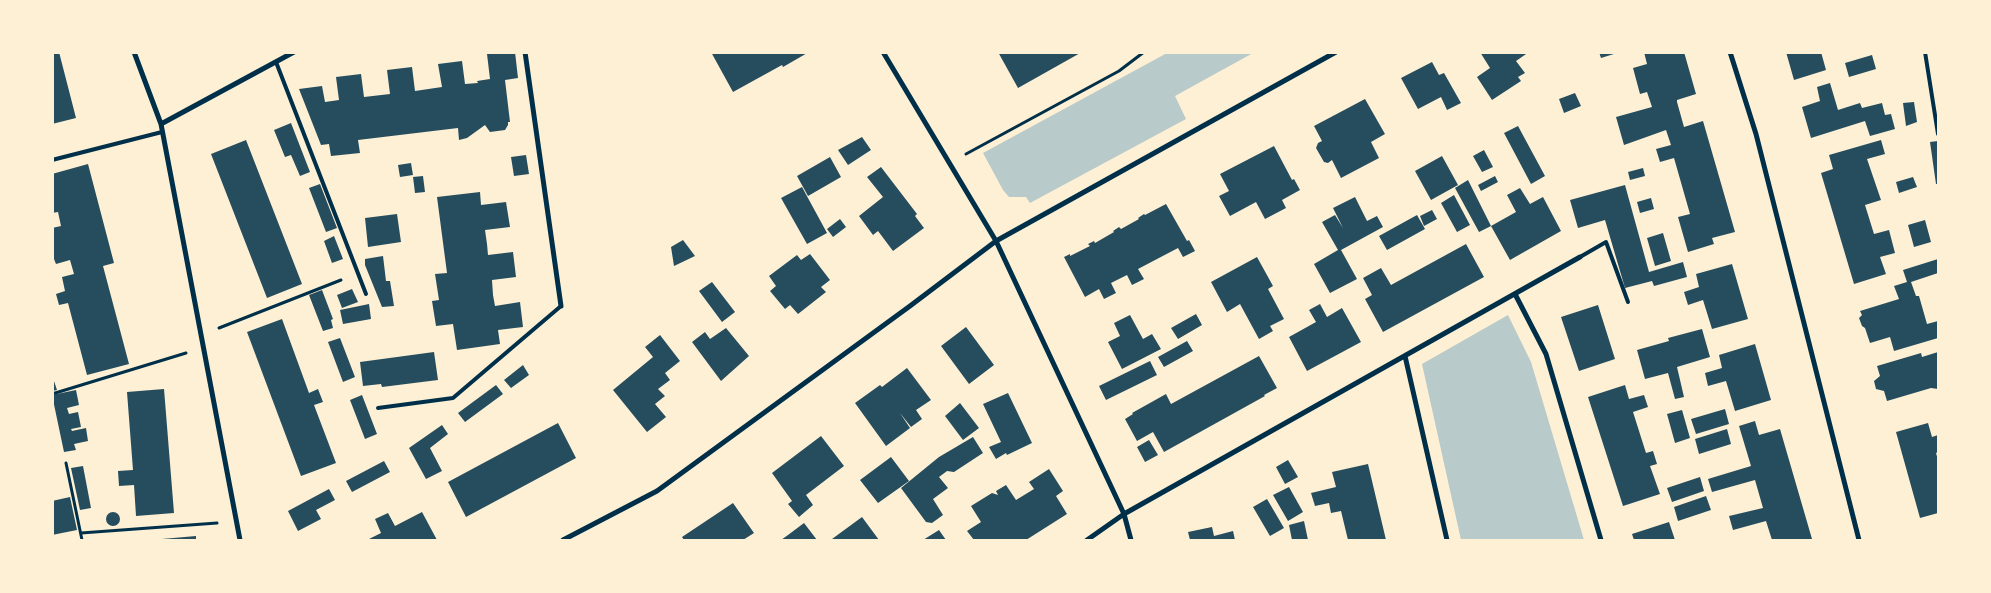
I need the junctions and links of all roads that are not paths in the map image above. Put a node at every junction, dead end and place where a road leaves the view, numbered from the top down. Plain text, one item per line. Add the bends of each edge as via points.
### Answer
1 (134, 52) edge
2 (294, 52) edge
3 (525, 52) edge
4 (883, 52) edge
5 (1336, 52) edge
6 (1730, 52) edge
7 (1925, 52) edge
8 (276, 62) junction
9 (161, 124) junction
10 (162, 132) junction
11 (1938, 134) edge
12 (52, 160) edge
13 (996, 241) junction
14 (1580, 257) joint
15 (366, 294) dead end
16 (1515, 294) junction
17 (1628, 302) dead end
18 (561, 306) joint
19 (1405, 356) junction
20 (378, 408) dead end
21 (1124, 514) junction
22 (240, 540) edge
23 (563, 540) edge
24 (1087, 540) edge
25 (1131, 540) edge
26 (1447, 540) edge
27 (1601, 540) edge
28 (1859, 540) edge

1 - 9 street
2 - 8 street
3 - 18 street
4 - 13 street
5 - 13 street
6 - 28 street via 1756,134
7 - 11 lane
8 - 9 street
8 - 15 lane
9 - 10 street
10 - 12 lane
10 - 22 street
13 - 21 street
13 - 23 street via 657,491
14 - 16 street
14 - 17 lane via 1606,242
16 - 19 street
16 - 27 street via 1546,354
18 - 20 lane via 453,398
19 - 21 street
19 - 26 street
21 - 24 street
21 - 25 street

